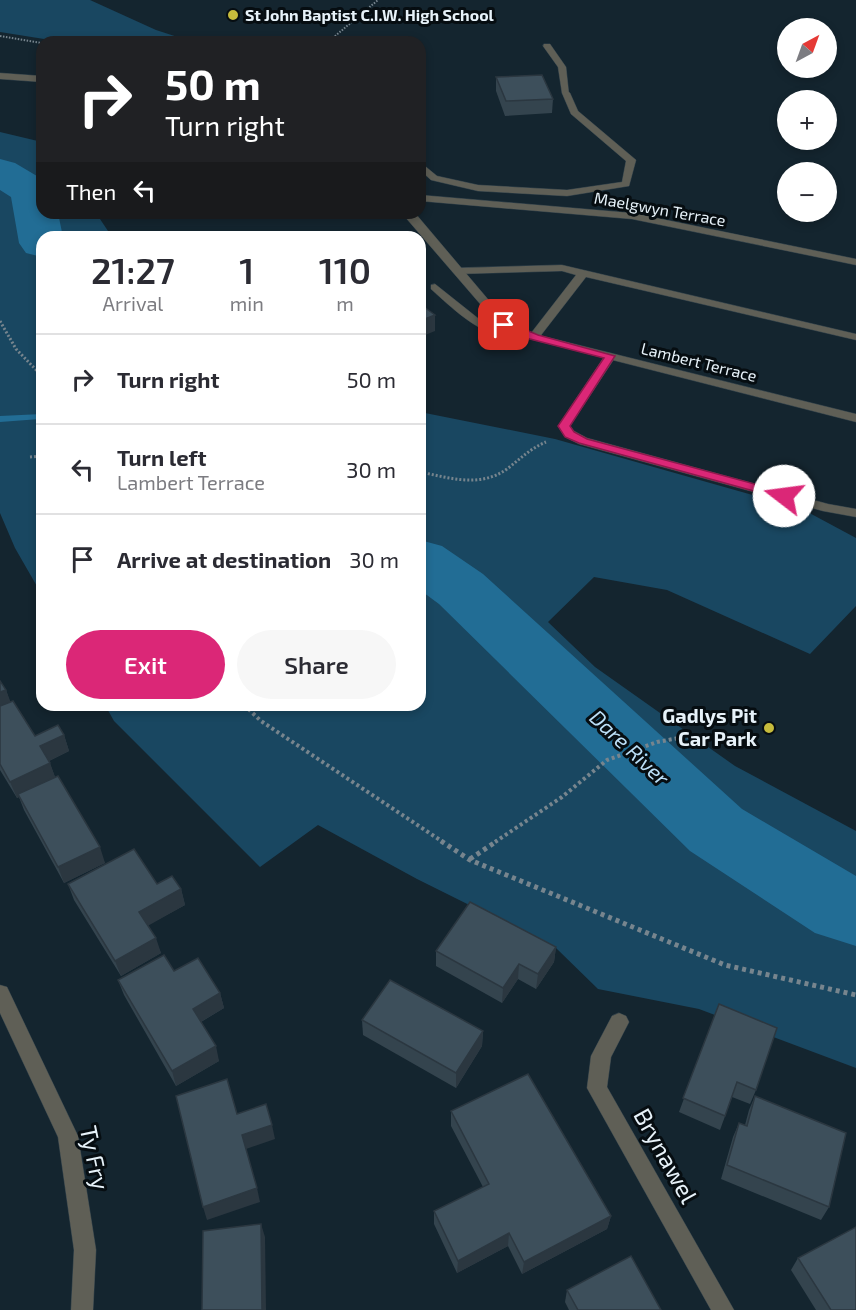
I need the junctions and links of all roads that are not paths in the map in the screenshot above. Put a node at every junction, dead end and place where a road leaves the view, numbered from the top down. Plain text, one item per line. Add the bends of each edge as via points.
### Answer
1 (547, 46) dead end
2 (0, 76) edge
3 (36, 79) edge
4 (426, 171) edge
5 (552, 192) junction
6 (426, 198) edge
7 (563, 209) junction
8 (413, 219) edge
9 (423, 231) edge
10 (426, 235) edge
11 (856, 262) edge
12 (457, 271) junction
13 (583, 273) junction
14 (435, 287) dead end
15 (516, 330) junction
16 (534, 337) junction
17 (856, 337) edge
18 (610, 356) junction
19 (856, 418) edge
20 (856, 513) edge
21 (0, 993) edge
22 (619, 1022) dead end
23 (82, 1310) edge
24 (723, 1310) edge

1 - 5 street via 562,67 574,112 632,160 626,184
2 - 3 street
4 - 5 street via 434,178 478,188
5 - 7 street
6 - 7 street, Maelgwyn Terrace
7 - 11 street, Maelgwyn Terrace via 632,216
8 - 9 street, Lambert Terrace
10 - 12 street, Lambert Terrace
12 - 13 street via 562,268
12 - 15 street, Lambert Terrace via 504,325
13 - 16 street
13 - 17 street
14 - 15 street via 484,328 504,335
15 - 16 street, Lambert Terrace
16 - 18 street, Lambert Terrace
18 - 19 street, Lambert Terrace
18 - 20 street via 564,426 569,434 583,441
21 - 23 street, Ty Fry via 68,1136 85,1250
22 - 24 street, Brynawel via 601,1056 597,1089

